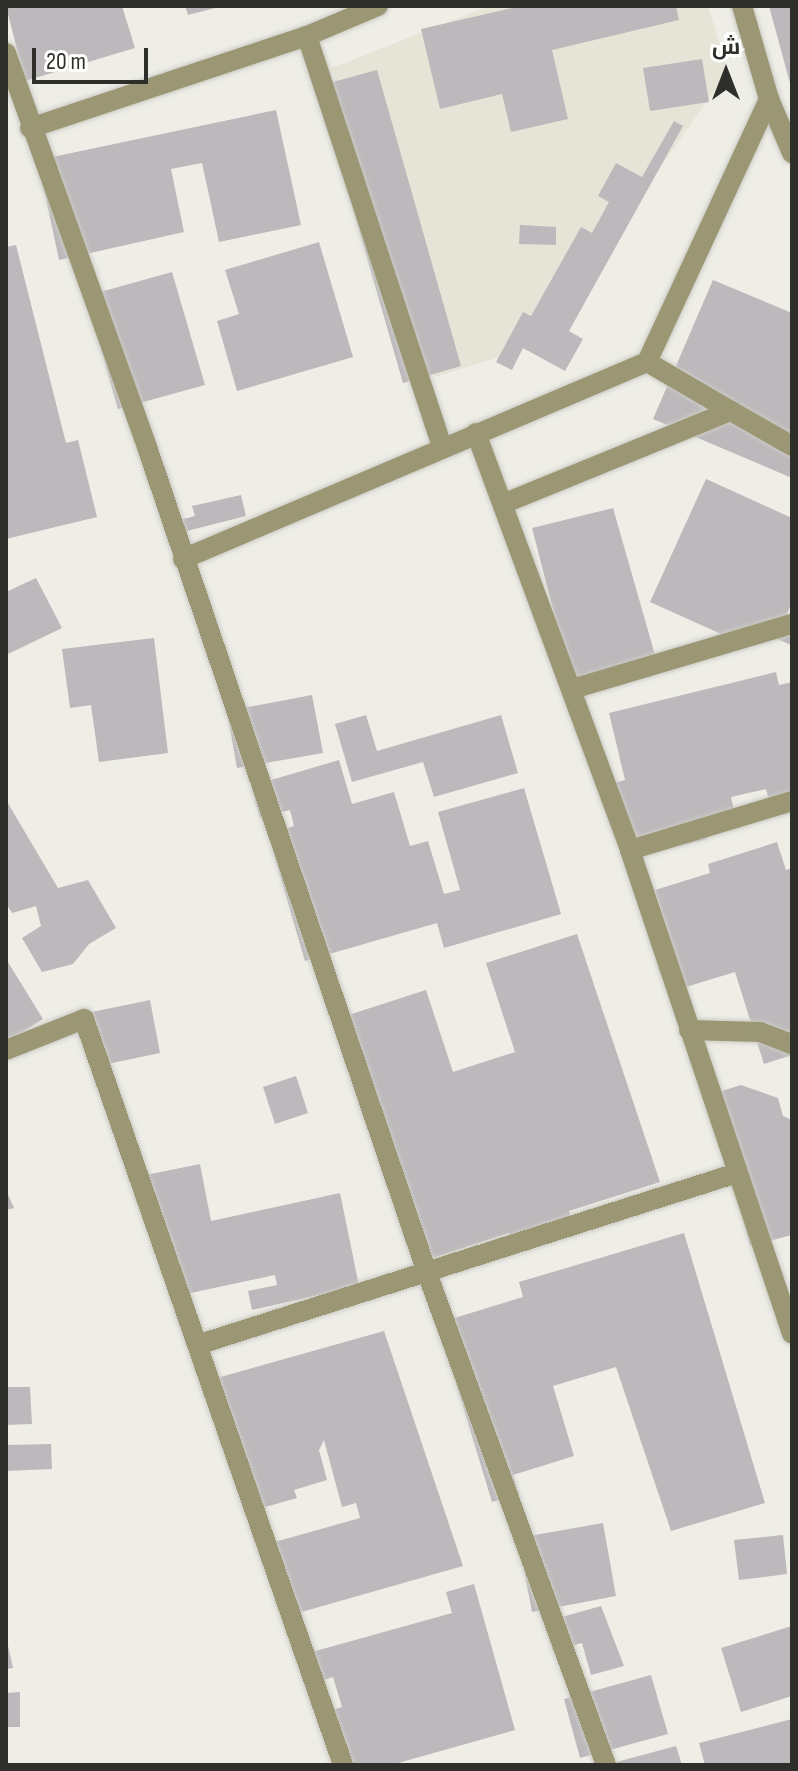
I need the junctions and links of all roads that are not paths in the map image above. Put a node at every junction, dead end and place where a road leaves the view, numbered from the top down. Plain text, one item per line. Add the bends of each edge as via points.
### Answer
1 (378, 6) edge
2 (742, 6) edge
3 (307, 36) junction
4 (6, 53) edge
5 (769, 99) junction
6 (30, 128) junction
7 (792, 153) edge
8 (647, 362) junction
9 (731, 411) junction
10 (476, 433) junction
11 (792, 446) edge
12 (442, 447) junction
13 (505, 503) junction
14 (183, 559) junction
15 (792, 624) edge
16 (572, 689) junction
17 (792, 801) edge
18 (630, 850) junction
19 (689, 1030) junction
20 (792, 1044) edge
21 (6, 1050) edge
22 (737, 1173) junction
23 (426, 1270) junction
24 (792, 1334) edge
25 (200, 1344) junction
26 (343, 1765) edge
27 (606, 1765) edge

1 - 3 street
2 - 5 street
3 - 6 street
3 - 12 street
4 - 6 street
5 - 7 street
5 - 8 street
6 - 14 street
8 - 9 street
8 - 10 street
9 - 11 street
9 - 13 street
10 - 12 street
10 - 13 street
12 - 14 street
13 - 16 street
14 - 23 street
15 - 16 street
16 - 18 street
17 - 18 street
18 - 19 street
19 - 20 street via 760,1032
19 - 22 street
21 - 25 street via 84,1019
22 - 23 street
22 - 24 street
23 - 25 street
23 - 27 street
25 - 26 street

